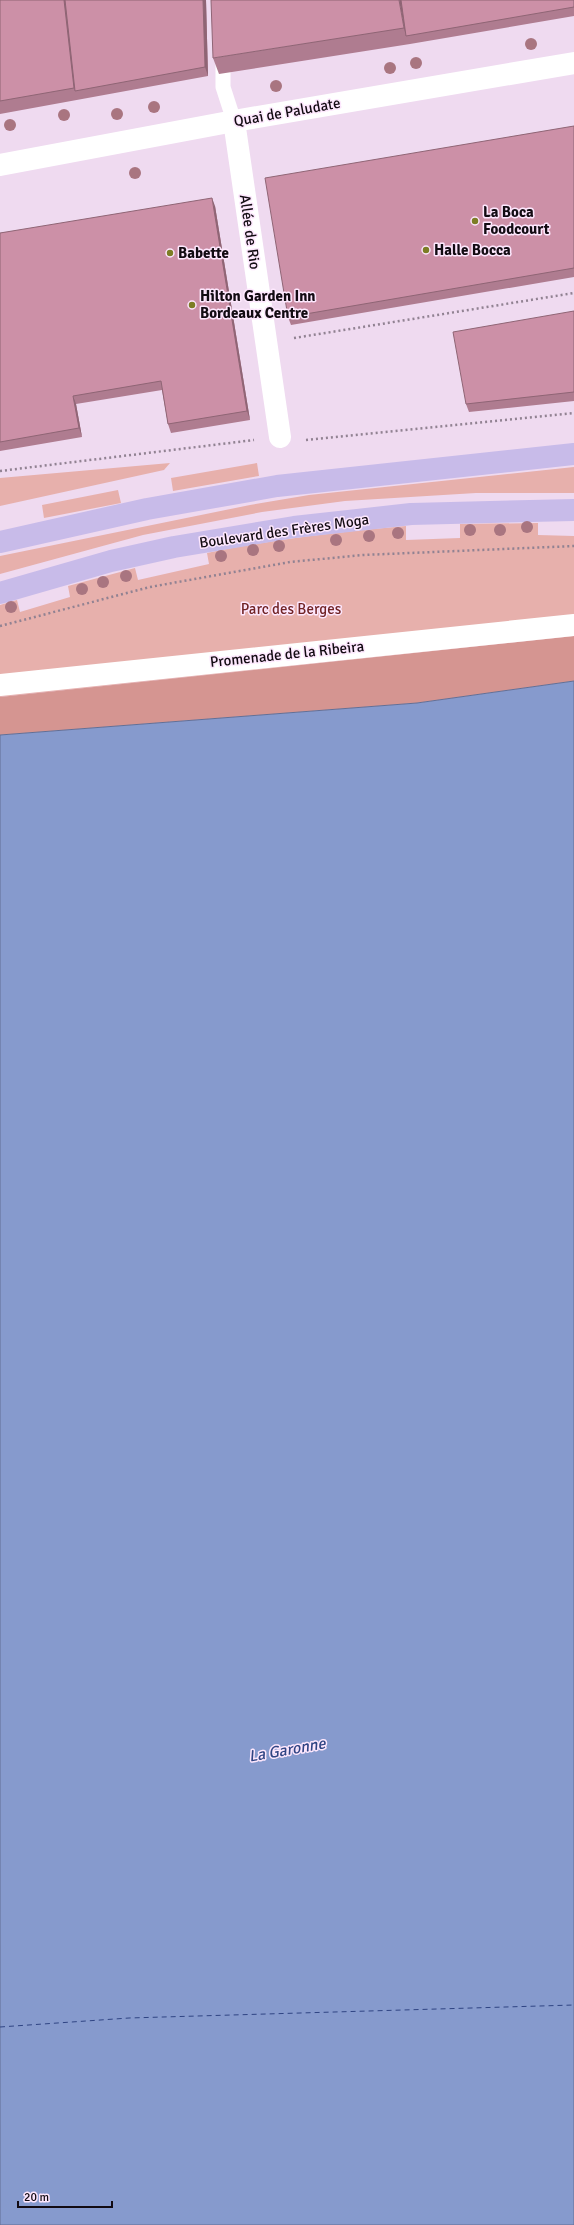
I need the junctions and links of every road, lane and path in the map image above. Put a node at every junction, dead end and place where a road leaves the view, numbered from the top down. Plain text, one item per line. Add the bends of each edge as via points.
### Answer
1 (223, 37) edge
2 (574, 63) edge
3 (234, 121) junction
4 (0, 165) edge
5 (574, 293) edge
6 (266, 343) junction
7 (574, 413) edge
8 (280, 437) junction
9 (574, 454) edge
10 (0, 471) edge
11 (574, 510) edge
12 (0, 542) edge
13 (574, 546) edge
14 (0, 593) edge
15 (574, 625) edge
16 (0, 626) edge
17 (0, 684) edge

1 - 3 lane via 223,87
2 - 3 street, Quai de Paludate
3 - 4 street, Quai de Paludate
3 - 6 street, Allée de Rio
5 - 6 path
6 - 8 street, Allée de Rio
7 - 8 path via 310,440
8 - 10 path
9 - 12 main road via 278,486 147,509
11 - 14 main road, Boulevard des Frères Moga via 410,514 294,527 125,558
13 - 16 path via 363,554 290,562 150,587
15 - 17 street, Promenade de la Ribeira

